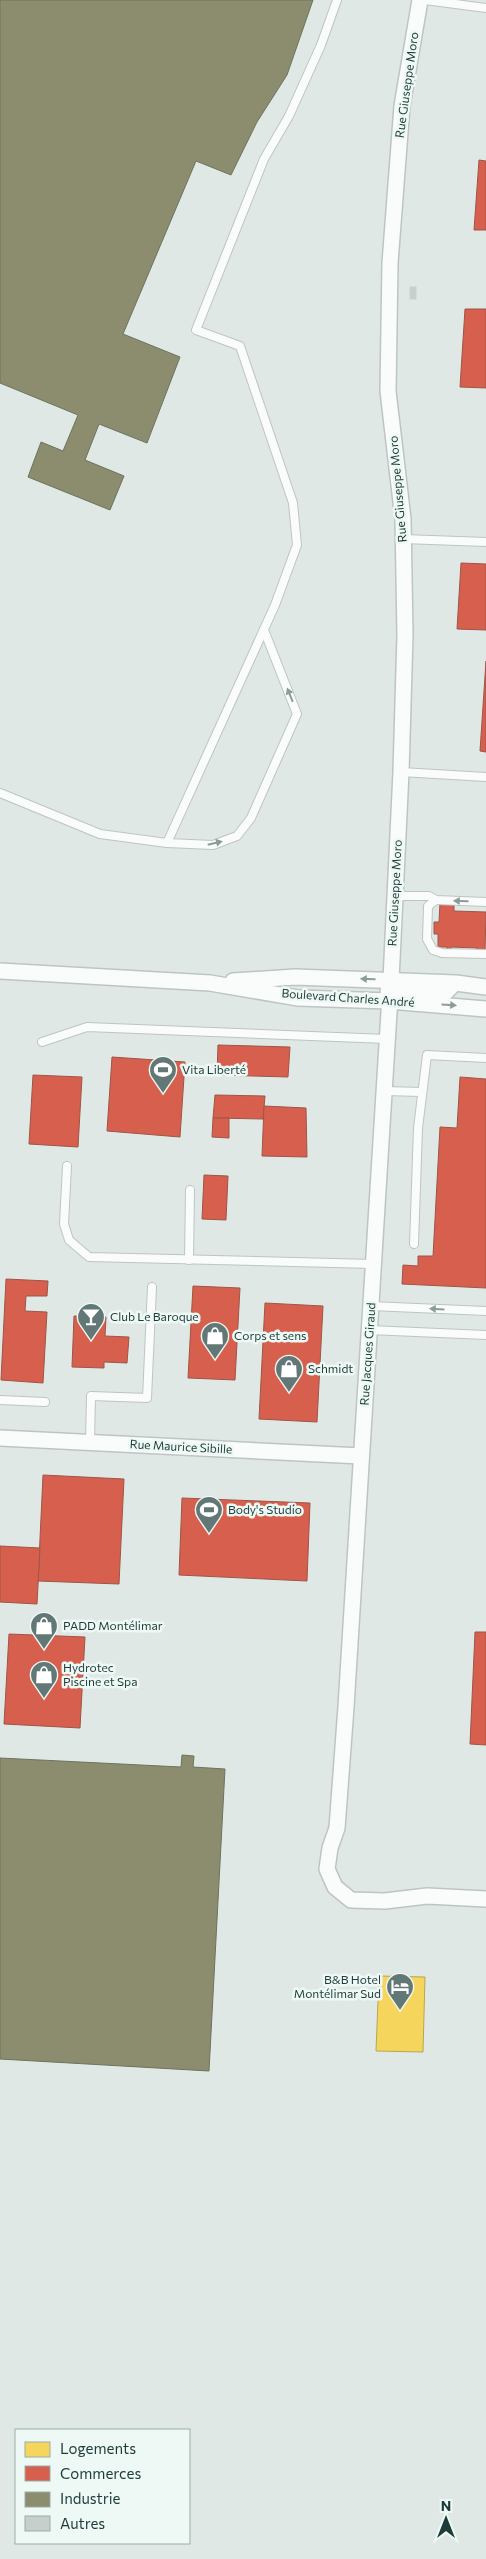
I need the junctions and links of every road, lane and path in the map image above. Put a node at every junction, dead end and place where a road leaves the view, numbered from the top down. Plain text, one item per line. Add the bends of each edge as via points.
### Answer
1 (337, 0) edge
2 (420, 0) edge
3 (424, 0) edge
4 (486, 8) edge
5 (403, 539) junction
6 (486, 542) edge
7 (264, 630) junction
8 (401, 772) junction
9 (486, 777) edge
10 (0, 793) edge
11 (167, 843) junction
12 (396, 896) junction
13 (436, 900) junction
14 (486, 902) edge
15 (486, 954) edge
16 (0, 971) edge
17 (210, 983) junction
18 (486, 987) edge
19 (390, 991) junction
20 (486, 1009) edge
21 (387, 1039) junction
22 (42, 1042) dead end
23 (486, 1058) edge
24 (384, 1091) junction
25 (422, 1092) junction
26 (66, 1166) dead end
27 (190, 1190) dead end
28 (414, 1244) dead end
29 (189, 1260) junction
30 (373, 1264) junction
31 (152, 1288) dead end
32 (371, 1306) junction
33 (486, 1311) edge
34 (369, 1330) junction
35 (486, 1335) edge
36 (0, 1400) edge
37 (45, 1402) dead end
38 (0, 1438) edge
39 (90, 1442) junction
40 (361, 1456) junction
41 (486, 1899) edge

1 - 7 lane via 289,116 264,159 196,330 240,346 293,503 297,545
2 - 5 street, Rue Giuseppe Moro via 402,106 390,263 388,391
3 - 4 lane
5 - 6 lane
5 - 8 street, Rue Giuseppe Moro via 405,635
7 - 11 lane
11 -> 7 lane via 213,845 237,836 251,818 297,714
8 - 9 lane
8 - 12 street, Rue Giuseppe Moro
10 - 11 lane via 100,834
12 - 13 lane via 429,896
12 - 19 street, Rue Giuseppe Moro
14 -> 13 lane
13 - 15 lane via 428,906 427,939 433,950
16 - 17 street, Boulevard Charles André
19 -> 17 street, Boulevard Charles André via 295,976
17 - 19 street, Boulevard Charles André via 298,998
18 - 19 street, Boulevard Charles André via 456,983
19 -> 20 street, Boulevard Charles André
19 - 21 street, Rue Jacques Giraud
21 - 22 lane via 87,1028
21 - 24 street, Rue Jacques Giraud
23 - 25 lane via 427,1055
24 - 25 lane
24 - 30 street, Rue Jacques Giraud
25 - 28 lane
26 - 29 lane via 64,1224 69,1240 89,1258
27 - 29 lane
29 - 30 lane
30 - 32 street, Rue Jacques Giraud
31 - 39 lane via 147,1398 91,1396
33 -> 32 lane
32 - 34 street, Rue Jacques Giraud
34 - 35 lane
34 - 40 street, Rue Jacques Giraud
36 - 37 lane
38 - 39 street, Rue Maurice Sibille
39 - 40 street, Rue Maurice Sibille
40 - 41 street, Rue Jacques Giraud via 337,1828 327,1869 335,1887 351,1900 385,1901 427,1896

